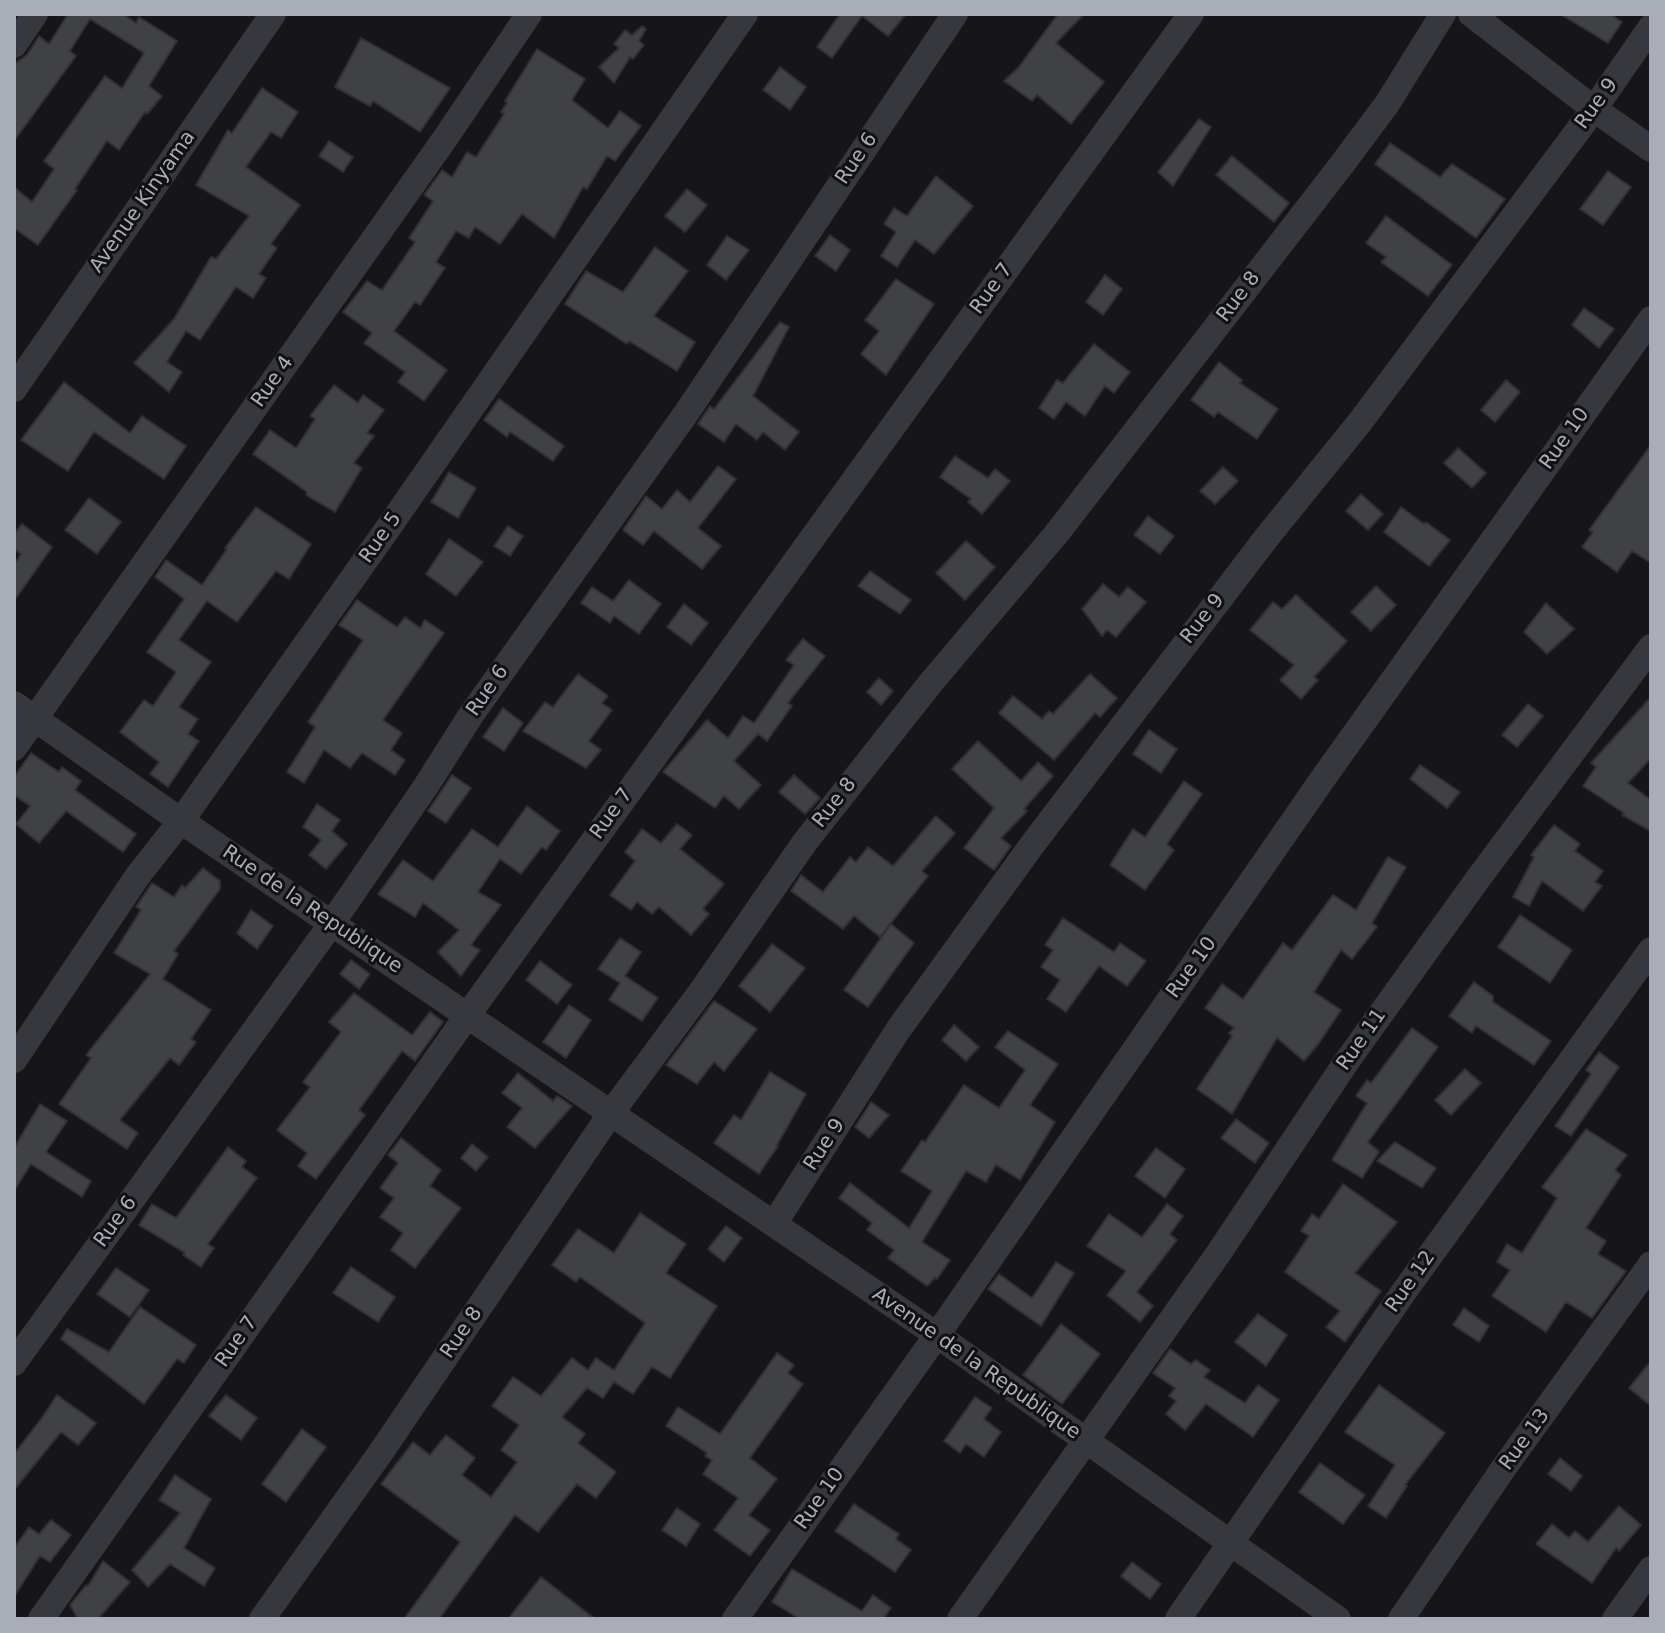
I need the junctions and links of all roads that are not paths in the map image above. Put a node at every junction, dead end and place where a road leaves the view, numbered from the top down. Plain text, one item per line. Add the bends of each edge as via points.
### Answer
1 (35, 14) edge
2 (273, 14) edge
3 (529, 14) edge
4 (745, 14) edge
5 (955, 14) edge
6 (1191, 14) edge
7 (1443, 14) edge
8 (1471, 14) edge
9 (1651, 27) edge
10 (14, 45) edge
11 (1594, 109) junction
12 (1651, 149) edge
13 (1651, 319) edge
14 (14, 389) edge
15 (1651, 647) edge
16 (24, 712) edge
17 (14, 748) edge
18 (181, 821) junction
19 (332, 923) junction
20 (1651, 950) edge
21 (467, 1016) junction
22 (14, 1060) edge
23 (611, 1113) junction
24 (774, 1224) junction
25 (1651, 1264) edge
26 (937, 1335) junction
27 (14, 1363) edge
28 (1086, 1442) junction
29 (1232, 1543) junction
30 (1651, 1569) edge
31 (41, 1619) edge
32 (262, 1619) edge
33 (735, 1619) edge
34 (960, 1619) edge
35 (1178, 1619) edge
36 (1338, 1619) edge
37 (1401, 1619) edge
38 (1615, 1619) edge

1 - 10 street
2 - 14 street, Avenue Kinyama
3 - 16 street, Rue 4 via 444,140
4 - 18 street, Rue 5
5 - 19 street, Rue 6 via 696,400 471,715
6 - 21 street, Rue 7
7 - 23 street, Rue 8 via 1352,151 1057,533 805,842
8 - 11 street
9 - 11 street, Rue 9
11 - 12 street
11 - 24 street, Rue 9 via 1032,845 898,1030
13 - 26 street, Rue 10 via 1324,777
15 - 28 street, Rue 11 via 1355,1049
16 - 17 street, Rue 4
16 - 18 street, Rue de la Republique
18 - 19 street, Rue de la Republique
18 - 22 street, Rue 5 via 139,874
19 - 21 street, Rue de la Republique
19 - 27 street, Rue 6
20 - 29 street, Rue 12 via 1403,1293
21 - 23 street, Rue de la Republique
21 - 31 street, Rue 7
23 - 24 street, Avenue de la Republique
23 - 32 street, Rue 8
24 - 26 street, Avenue de la Republique
25 - 37 street, Rue 13
26 - 28 street, Avenue de la Republique
26 - 33 street, Rue 10
28 - 29 street, Avenue de la Republique
28 - 34 street, Rue 11
29 - 35 street, Rue 12
29 - 36 street, Avenue de la Republique
30 - 38 street

